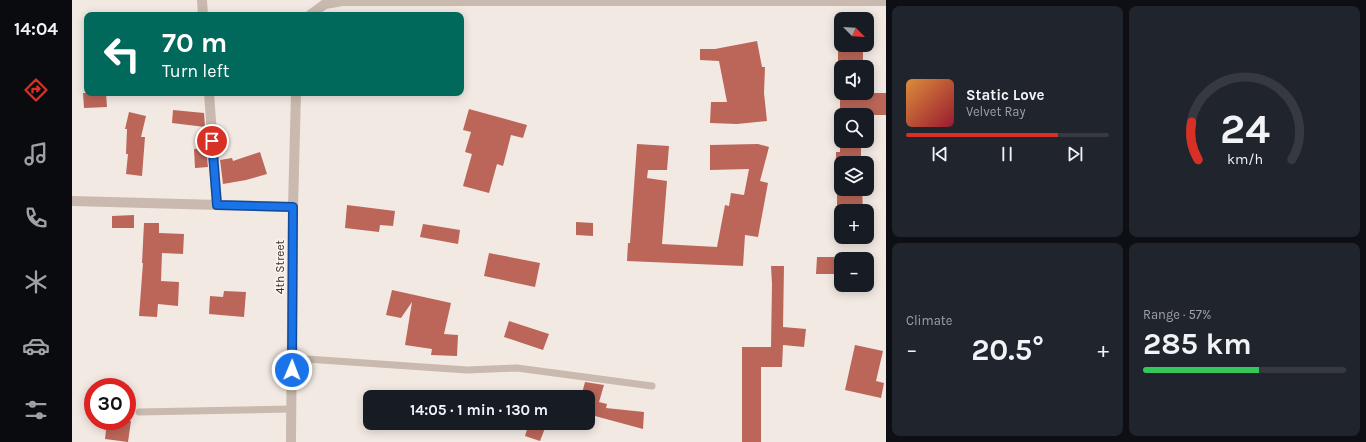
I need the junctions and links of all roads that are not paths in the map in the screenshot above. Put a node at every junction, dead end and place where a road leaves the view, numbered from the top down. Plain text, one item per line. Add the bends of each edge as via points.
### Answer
1 (202, 0) edge
2 (558, 1) edge
3 (773, 1) edge
4 (886, 1) edge
5 (203, 12) edge
6 (314, 12) edge
7 (209, 96) edge
8 (296, 96) edge
9 (72, 201) edge
10 (217, 205) junction
11 (293, 207) junction
12 (292, 358) junction
13 (652, 386) dead end
14 (291, 409) junction
15 (139, 412) dead end
16 (291, 442) edge

1 - 5 street
2 - 3 street
2 - 6 street via 342,1 325,4
3 - 4 street
7 - 10 street
8 - 11 street, 4th Street
9 - 10 street
10 - 11 street
11 - 12 street, 4th Street
12 - 13 lane via 467,370 517,368
12 - 14 street, 4th Street
14 - 15 lane
14 - 16 street, 4th Street

